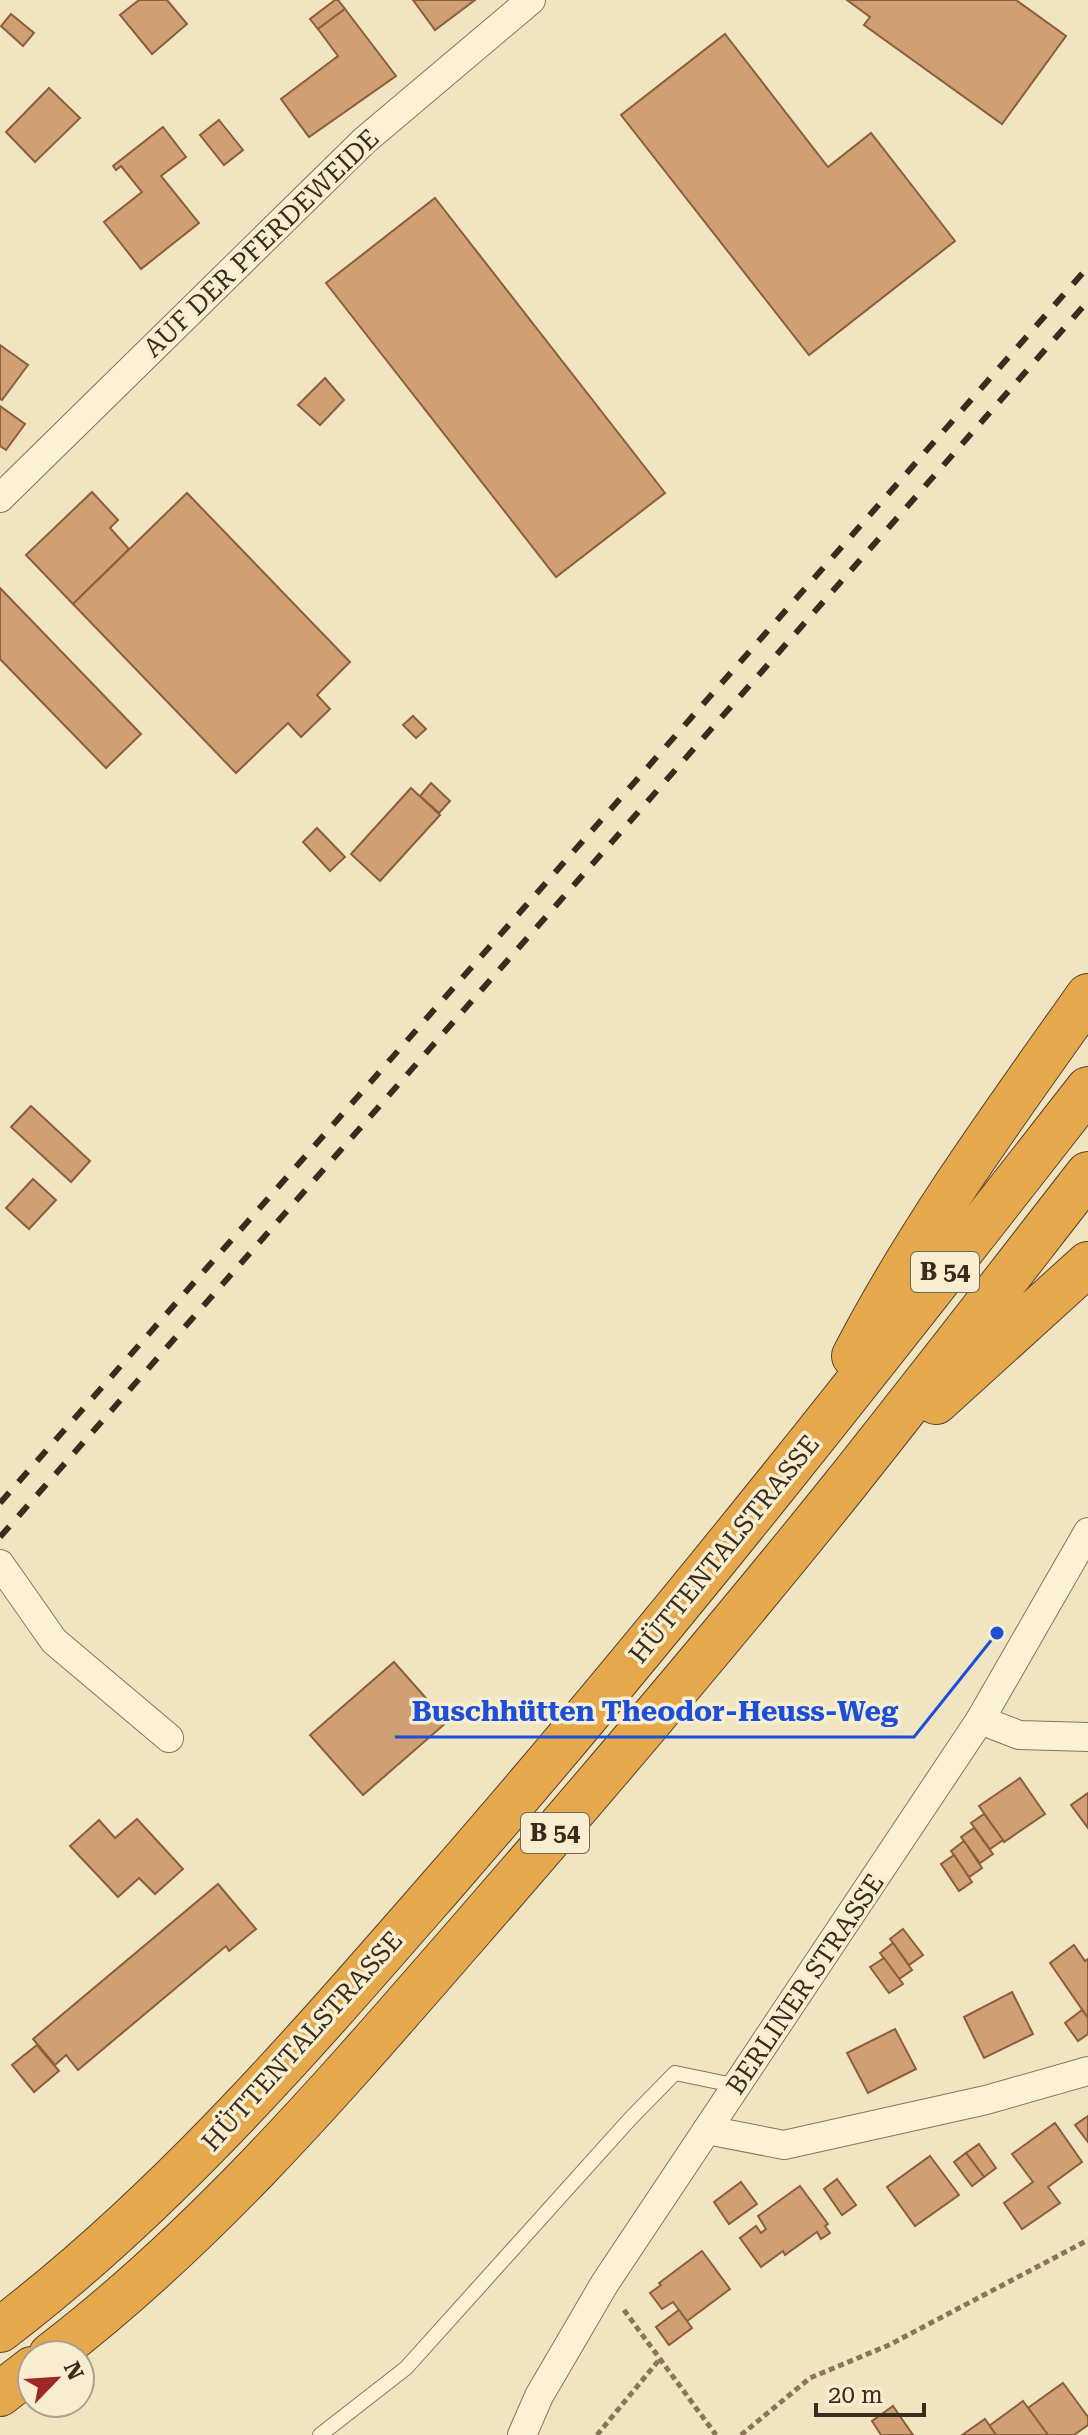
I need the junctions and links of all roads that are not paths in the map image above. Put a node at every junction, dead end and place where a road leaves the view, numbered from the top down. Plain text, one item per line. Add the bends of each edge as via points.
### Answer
1 (531, 0) edge
2 (0, 498) edge
3 (1088, 996) edge
4 (1088, 1089) edge
5 (1088, 1174) edge
6 (1088, 1264) edge
7 (803, 1454) junction
8 (842, 1488) junction
9 (1088, 1532) edge
10 (0, 1564) edge
11 (980, 1720) junction
12 (1088, 1737) edge
13 (169, 1738) dead end
14 (1088, 2071) edge
15 (738, 2086) junction
16 (707, 2130) junction
17 (0, 2330) edge
18 (72, 2339) edge
19 (16, 2382) edge
20 (0, 2394) edge
21 (320, 2435) edge
22 (522, 2435) edge

1 - 2 street, AUF DER PFERDEWEIDE via 364,141
3 - 7 highway via 889,1289
4 - 7 highway, HÜTTENTALSTRASSE / B 54
5 - 8 highway, HÜTTENTALSTRASSE / B 54
6 - 8 highway
7 - 17 highway, HÜTTENTALSTRASSE / B 54 via 524,1791 323,2021 147,2205
8 - 18 highway, HÜTTENTALSTRASSE / B 54 via 563,1824 373,2042 180,2244
9 - 11 street, BERLINER STRASSE
10 - 13 street via 54,1641
11 - 12 street via 1019,1735
11 - 15 street, BERLINER STRASSE
14 - 16 street via 986,2100 784,2145
15 - 16 street, BERLINER STRASSE
15 - 21 lane via 675,2073 406,2368
16 - 22 street, BERLINER STRASSE via 605,2283
19 - 20 highway

